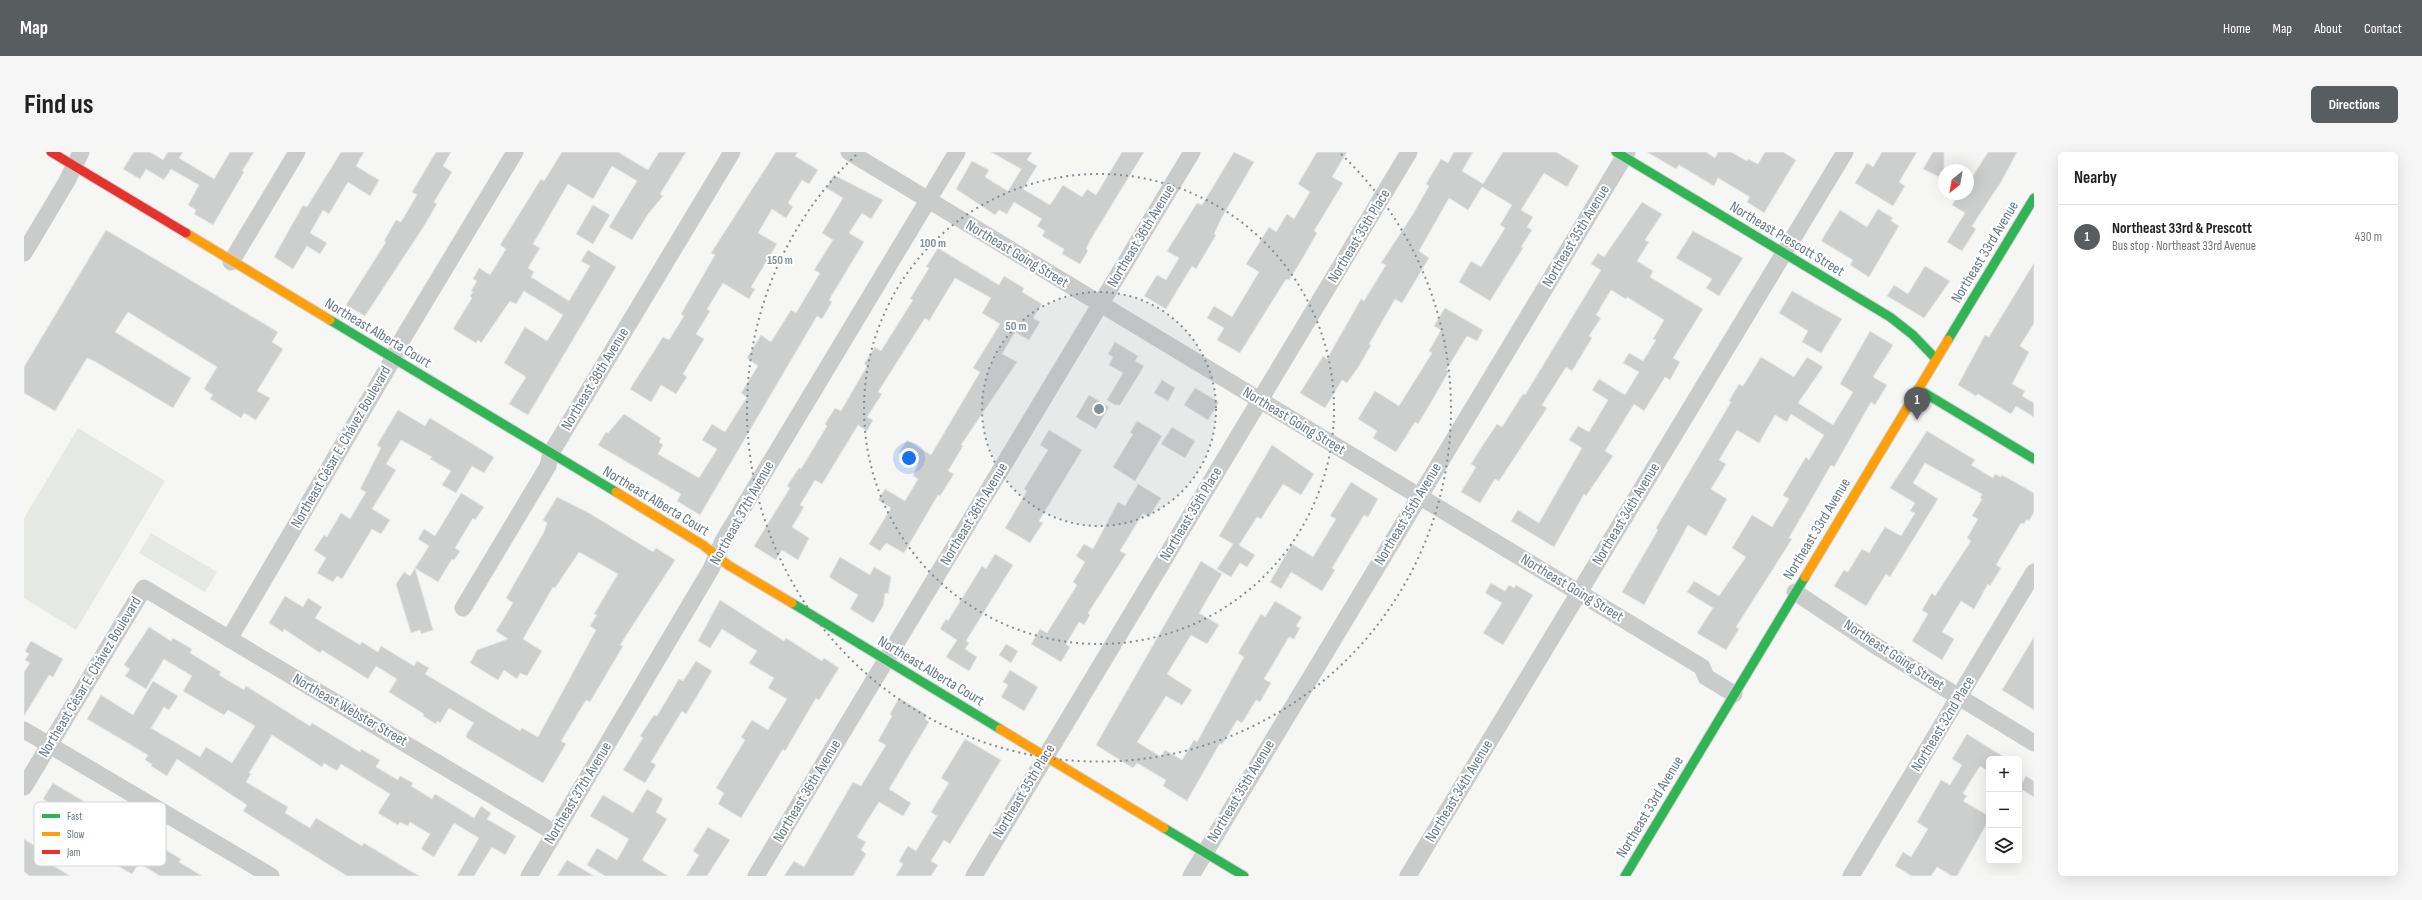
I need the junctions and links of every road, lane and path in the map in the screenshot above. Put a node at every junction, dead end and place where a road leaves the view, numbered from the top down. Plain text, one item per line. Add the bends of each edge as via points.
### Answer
1 (51, 152) edge
2 (297, 152) edge
3 (515, 152) edge
4 (732, 152) edge
5 (849, 152) edge
6 (957, 152) edge
7 (1192, 152) edge
8 (1410, 152) edge
9 (1845, 152) edge
10 (1622, 154) edge
11 (77, 159) edge
12 (2034, 198) edge
13 (928, 200) junction
14 (24, 253) edge
15 (1784, 253) junction
16 (231, 262) junction
17 (1100, 304) junction
18 (393, 359) junction
19 (1936, 359) junction
20 (1918, 389) junction
21 (1260, 400) junction
22 (551, 453) junction
23 (2034, 459) edge
24 (1419, 496) junction
25 (716, 556) junction
26 (2034, 572) edge
27 (144, 588) joint
28 (1578, 592) junction
29 (1796, 592) junction
30 (463, 608) dead end
31 (229, 639) junction
32 (886, 660) junction
33 (1734, 694) junction
34 (1959, 697) junction
35 (24, 730) edge
36 (2034, 743) edge
37 (49, 745) junction
38 (1045, 756) junction
39 (24, 787) edge
40 (146, 802) edge
41 (166, 814) edge
42 (555, 833) junction
43 (1205, 852) junction
44 (271, 876) edge
45 (529, 876) edge
46 (756, 876) edge
47 (974, 876) edge
48 (1191, 876) edge
49 (1244, 876) edge
50 (1408, 876) edge
51 (1625, 876) edge
52 (1851, 876) edge

1 - 11 street, Northeast Alberta Court
2 - 16 street
3 - 18 street, Northeast César E. Chávez Boulevard via 400,343
4 - 22 street, Northeast 38th Avenue
5 - 13 street, Northeast Going Street
6 - 13 street, Northeast 37th Avenue
7 - 17 street, Northeast 36th Avenue
8 - 21 street, Northeast 35th Place
9 - 15 street, Northeast 34th Avenue
10 - 15 street, Northeast Prescott Street
10 - 24 street, Northeast 35th Avenue
11 - 14 street
11 - 16 street, Northeast Alberta Court
12 - 19 street, Northeast 33rd Avenue
13 - 17 street, Northeast Going Street
13 - 25 street, Northeast 37th Avenue
15 - 19 street, Northeast Prescott Street via 1899,324
15 - 28 street, Northeast 34th Avenue
16 - 18 street, Northeast Alberta Court
17 - 21 street, Northeast Going Street
17 - 32 street, Northeast 36th Avenue
18 - 22 street, Northeast Alberta Court
18 - 31 street, Northeast César E. Chávez Boulevard
19 - 20 street, Northeast 33rd Avenue
20 - 23 street
20 - 29 street, Northeast 33rd Avenue
21 - 24 street, Northeast Going Street
21 - 38 street, Northeast 35th Place
22 - 25 street, Northeast Alberta Court via 703,544
22 - 30 street, Northeast 38th Avenue via 548,466
24 - 28 street, Northeast Going Street
24 - 43 street, Northeast 35th Avenue
25 - 32 street, Northeast Alberta Court
25 - 42 street, Northeast 37th Avenue
26 - 34 street, Northeast 32nd Place
27 - 31 street, Northeast Webster Street
27 - 37 street, Northeast César E. Chávez Boulevard
28 - 33 street, Northeast Going Street via 1702,667 1706,677
28 - 50 street, Northeast 34th Avenue
29 - 33 street, Northeast 33rd Avenue
29 - 34 street, Northeast Going Street
31 - 42 street, Northeast Webster Street
32 - 38 street, Northeast Alberta Court
32 - 46 street, Northeast 36th Avenue
33 - 51 street, Northeast 33rd Avenue
34 - 36 street, Northeast Going Street
34 - 52 street, Northeast 32nd Place
35 - 37 street
37 - 39 street, Northeast César E. Chávez Boulevard
37 - 40 street
38 - 43 street, Northeast Alberta Court
38 - 47 street, Northeast 35th Place
41 - 44 street
42 - 45 street, Northeast 37th Avenue
43 - 48 street, Northeast 35th Avenue
43 - 49 street, Northeast Alberta Court

